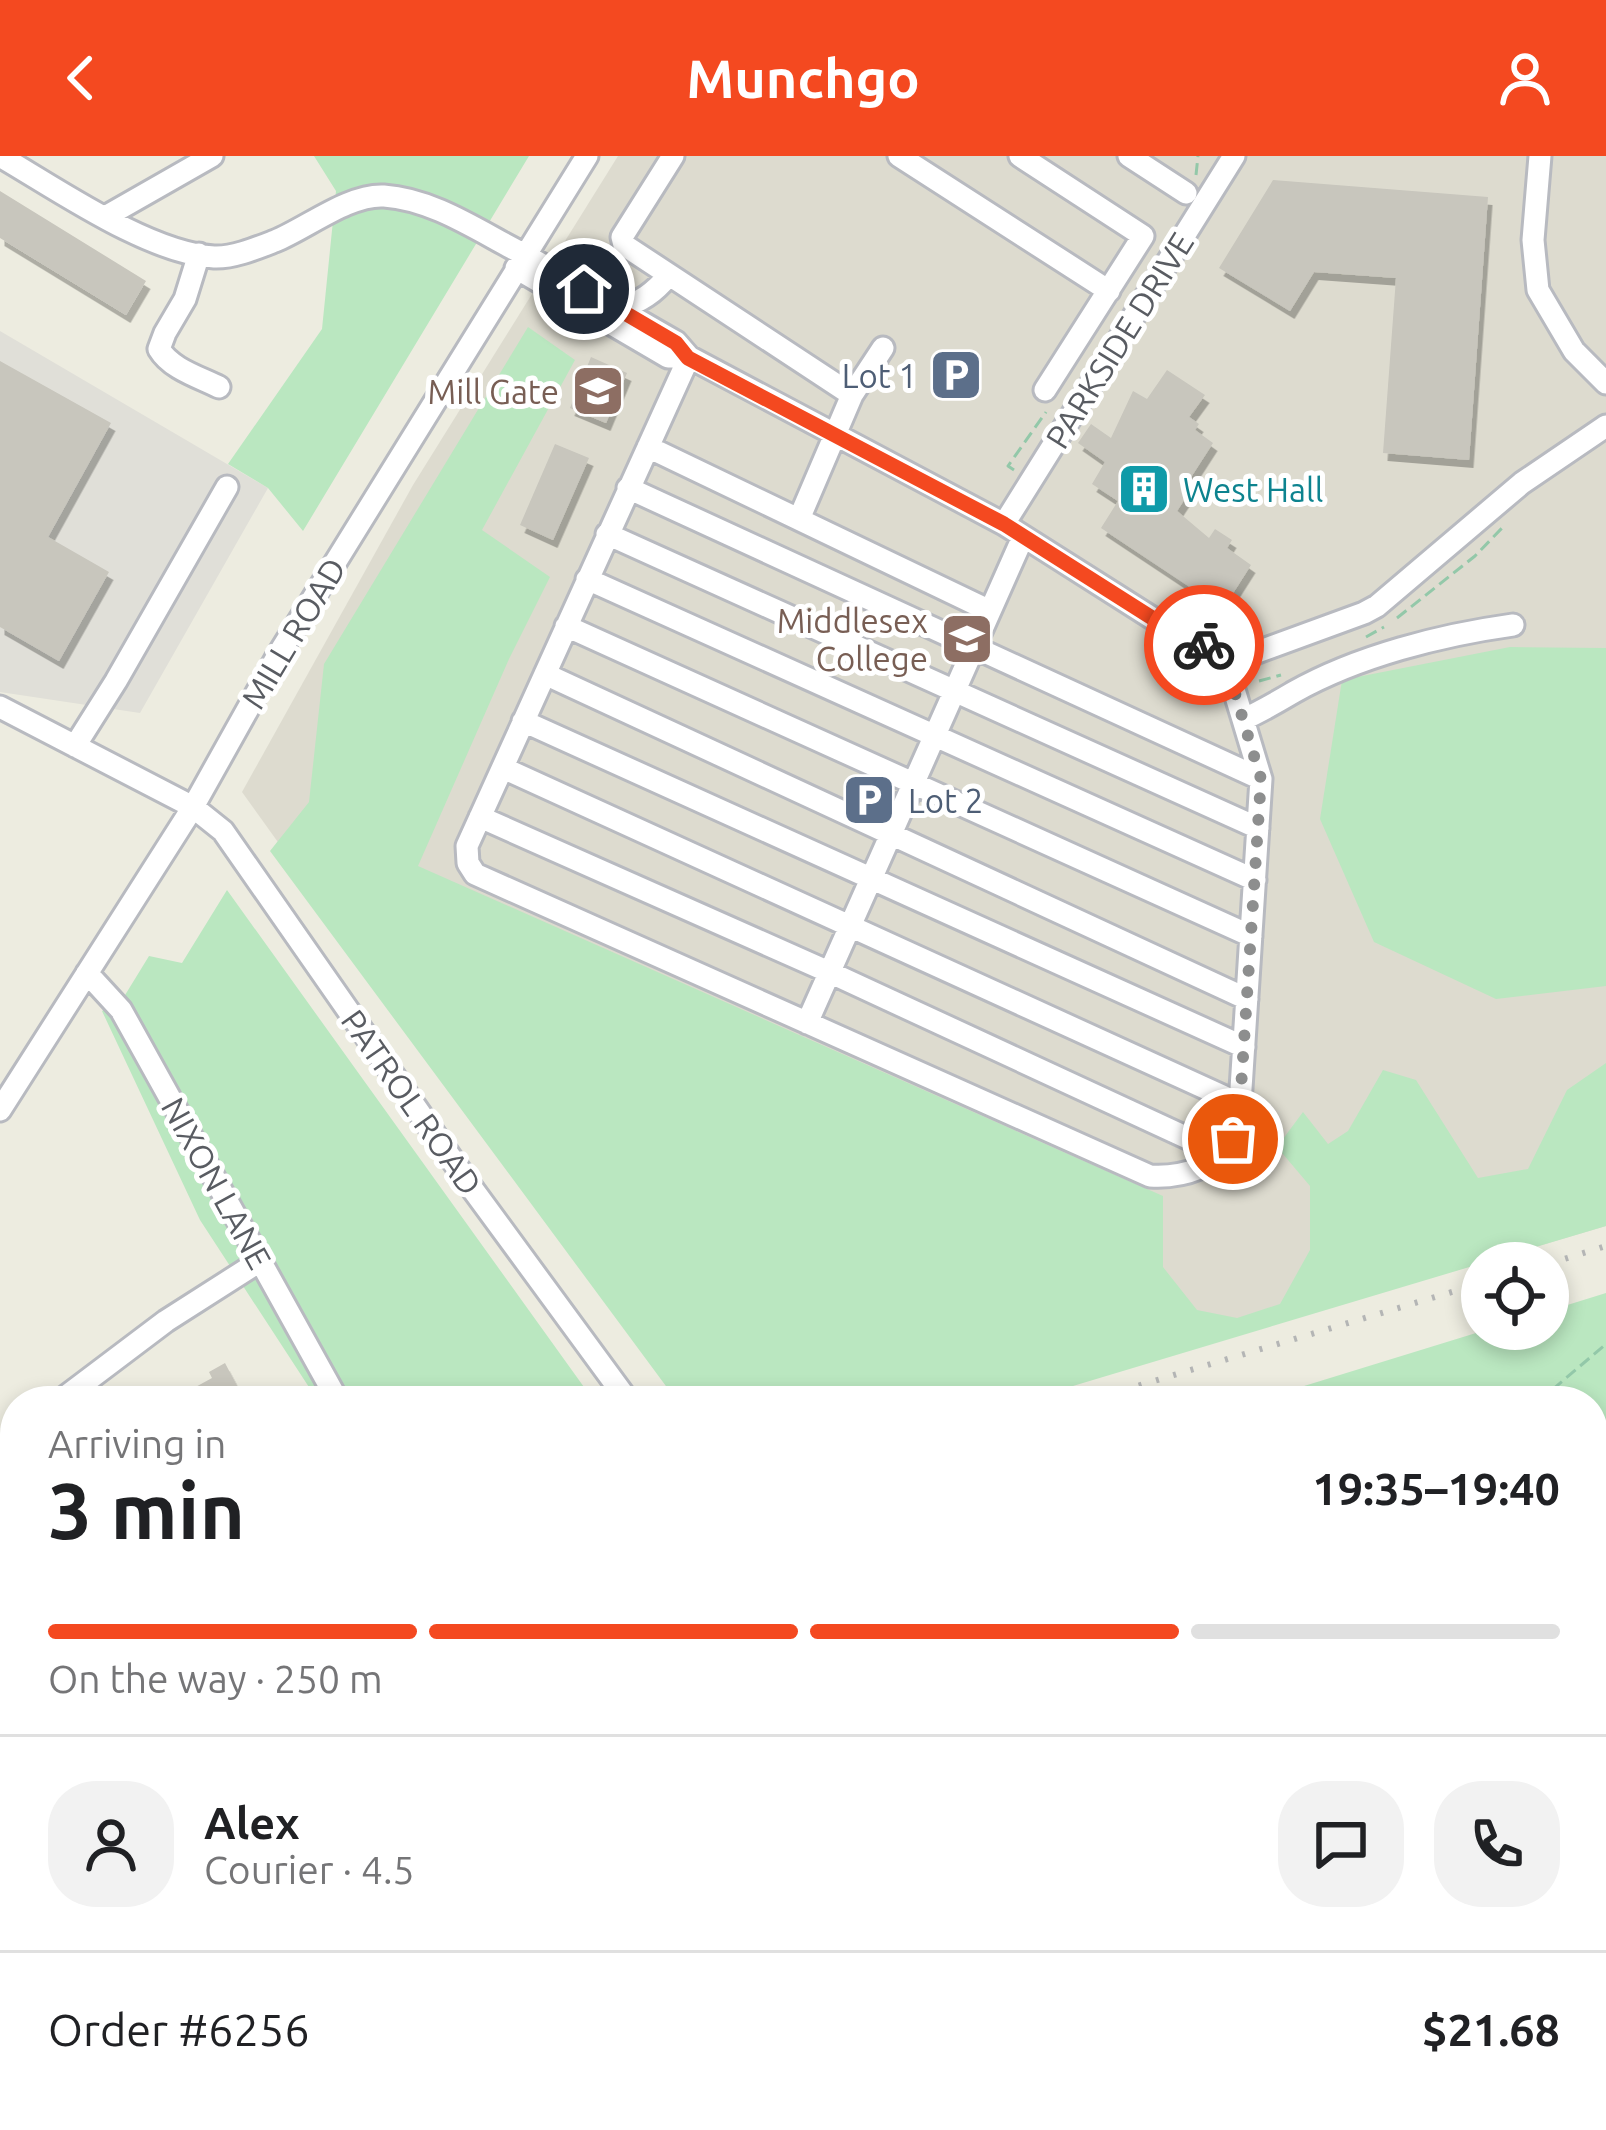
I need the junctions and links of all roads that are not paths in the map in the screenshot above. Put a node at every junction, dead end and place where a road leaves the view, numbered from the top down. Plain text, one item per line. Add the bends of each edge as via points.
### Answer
1 (0, 156) edge
2 (212, 156) edge
3 (587, 156) edge
4 (673, 156) edge
5 (899, 156) edge
6 (1020, 156) edge
7 (1129, 156) edge
8 (1234, 156) edge
9 (1540, 156) edge
10 (1186, 193) dead end
11 (104, 217) junction
12 (199, 254) junction
13 (520, 261) junction
14 (669, 274) junction
15 (1109, 291) junction
16 (618, 309) junction
17 (648, 336) junction
18 (883, 348) dead end
19 (688, 358) junction
20 (1606, 383) edge
21 (219, 387) dead end
22 (1045, 390) dead end
23 (852, 395) junction
24 (1606, 426) edge
25 (836, 436) junction
26 (648, 447) junction
27 (227, 487) dead end
28 (628, 488) junction
29 (799, 519) junction
30 (1004, 524) junction
31 (607, 534) junction
32 (1023, 537) junction
33 (587, 579) junction
34 (991, 611) junction
35 (1513, 625) dead end
36 (566, 626) junction
37 (974, 646) junction
38 (1222, 650) junction
39 (544, 674) junction
40 (955, 689) junction
41 (0, 707) edge
42 (1244, 719) junction
43 (524, 721) junction
44 (934, 736) junction
45 (75, 746) junction
46 (502, 768) junction
47 (1261, 779) junction
48 (914, 784) junction
49 (193, 807) junction
50 (480, 817) junction
51 (1258, 828) junction
52 (890, 833) junction
53 (870, 879) junction
54 (1255, 880) junction
55 (850, 924) junction
56 (1251, 936) junction
57 (829, 972) junction
58 (87, 973) junction
59 (1247, 999) junction
60 (807, 1023) junction
61 (1244, 1047) junction
62 (1240, 1104) junction
63 (0, 1110) edge
64 (1220, 1153) junction
65 (260, 1261) junction
66 (80, 1386) edge
67 (330, 1386) edge
68 (617, 1386) edge

1 - 11 street
2 - 11 street
3 - 13 street, MILL ROAD
4 - 14 street via 622,237
5 - 15 street
6 - 15 street via 1143,236
7 - 10 street
8 - 30 street, PARKSIDE DRIVE
9 - 20 street via 1532,240 1538,290 1574,351
11 - 12 street
12 - 13 street via 228,256 369,196 386,196 454,217
12 - 21 street via 159,349
13 - 16 street
13 - 17 street
13 - 49 street, MILL ROAD
14 - 16 street via 655,292
14 - 23 street
15 - 22 street
16 - 17 street
17 - 19 street via 676,343
18 - 23 street
19 - 25 street
19 - 26 street
23 - 25 street
24 - 38 street via 1522,483 1377,606 1252,654
25 - 29 street
25 - 30 street
26 - 28 street
26 - 29 street
27 - 45 street
28 - 31 street
28 - 37 street
29 - 34 street
30 - 32 street
31 - 33 street
31 - 40 street
32 - 34 street
32 - 38 street via 1190,642
33 - 36 street
33 - 44 street
34 - 37 street
35 - 42 street via 1366,661
36 - 39 street
36 - 48 street
37 - 40 street
37 - 47 street
38 - 42 street
39 - 43 street
39 - 52 street
40 - 44 street
40 - 51 street
41 - 45 street, PATROL ROAD
42 - 47 street
43 - 46 street
43 - 53 street
44 - 48 street
44 - 54 street
45 - 49 street, PATROL ROAD
46 - 50 street
46 - 55 street
47 - 51 street
48 - 52 street
48 - 56 street
49 - 58 street, MILL ROAD
49 - 68 street, PATROL ROAD via 223,831
50 - 57 street
50 - 60 street via 467,846 475,874
51 - 54 street
52 - 53 street
52 - 59 street
53 - 55 street
53 - 61 street
54 - 56 street
55 - 57 street
55 - 62 street
56 - 59 street
57 - 60 street
57 - 64 street
58 - 63 street, MILL ROAD
58 - 65 street, NIXON LANE via 121,1010
59 - 61 street
60 - 64 street via 1150,1176 1195,1172
61 - 62 street
62 - 64 street via 1233,1139
65 - 66 street
65 - 67 street, NIXON LANE

